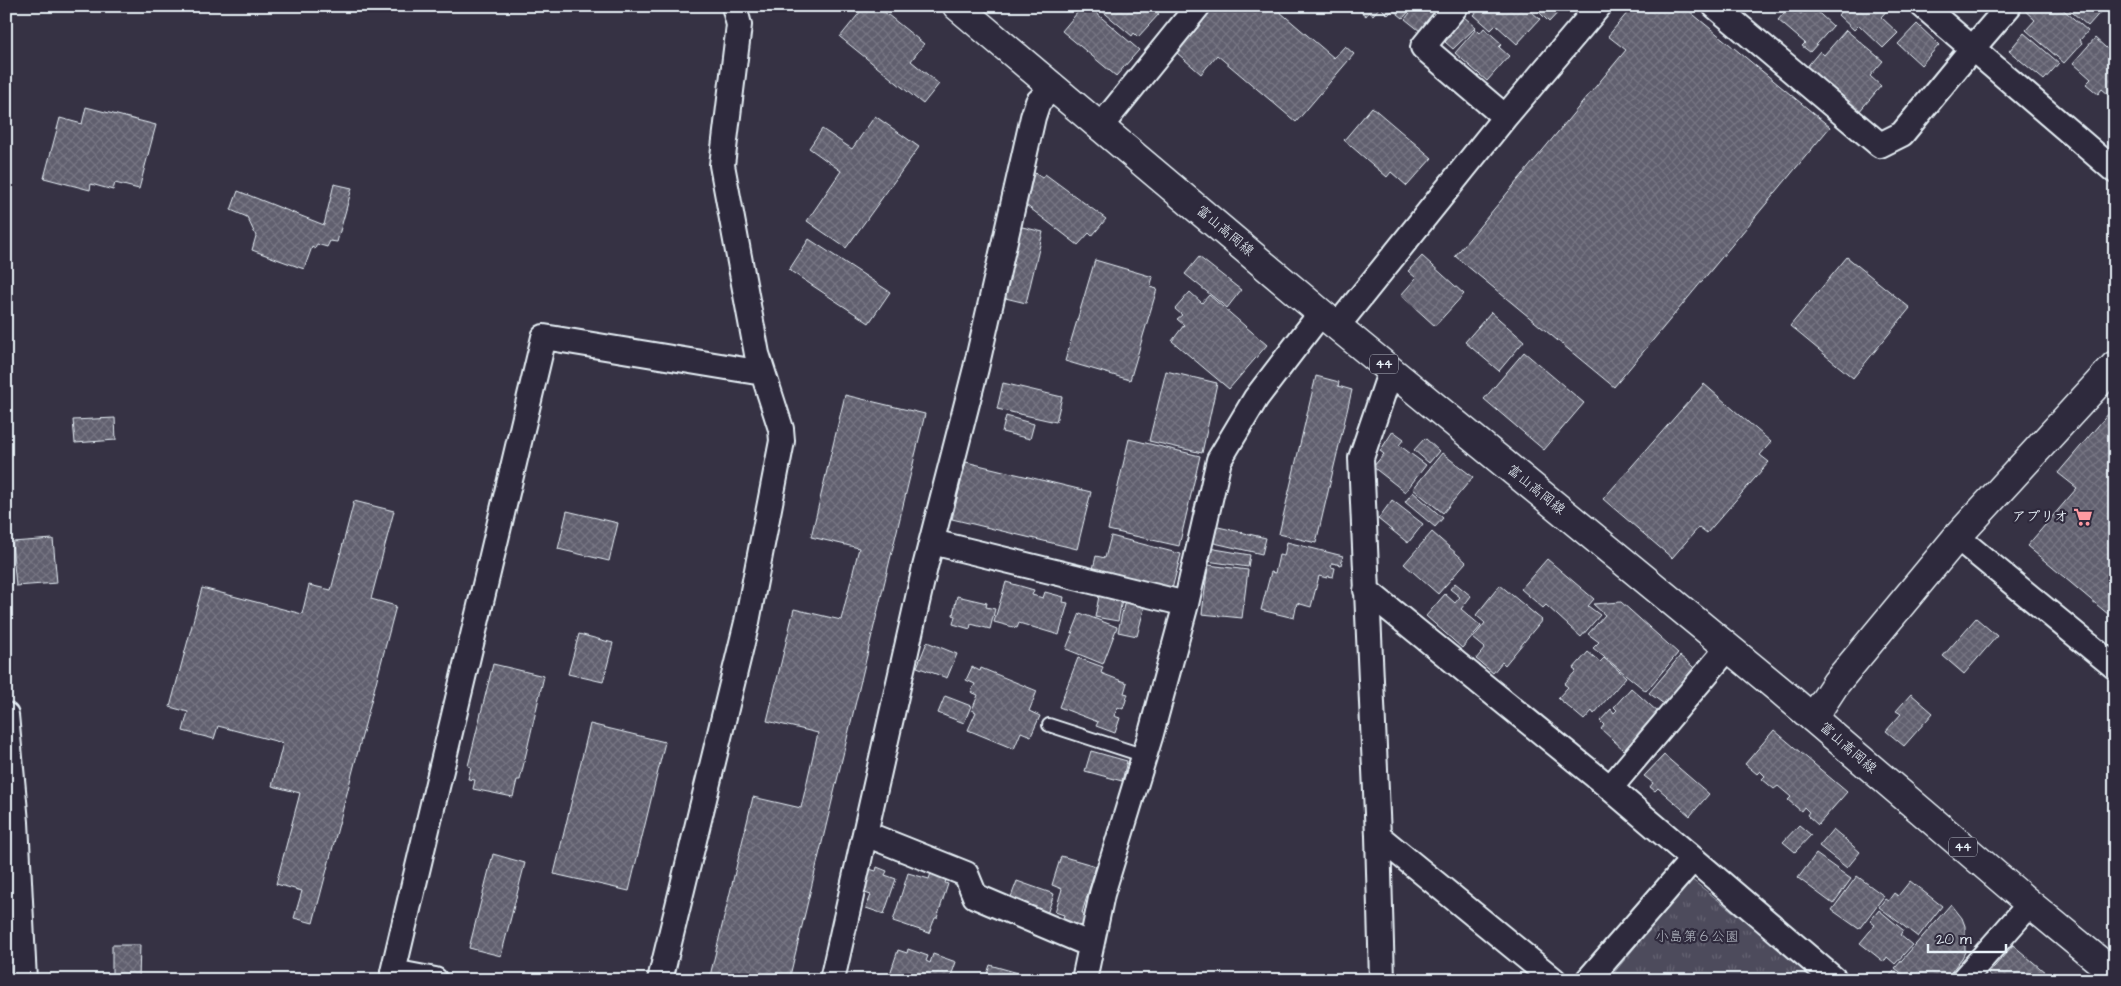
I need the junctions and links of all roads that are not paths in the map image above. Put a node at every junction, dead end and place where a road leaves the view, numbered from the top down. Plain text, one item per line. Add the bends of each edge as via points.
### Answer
1 (734, 6) edge
2 (957, 6) edge
3 (1198, 6) edge
4 (1456, 6) edge
5 (1599, 6) edge
6 (1715, 6) edge
7 (1922, 6) edge
8 (2009, 6) edge
9 (1971, 50) junction
10 (1054, 87) junction
11 (1505, 117) junction
12 (1101, 126) junction
13 (2115, 172) edge
14 (1330, 319) junction
15 (2115, 365) edge
16 (1391, 370) junction
17 (763, 373) junction
18 (1957, 537) junction
19 (932, 542) junction
20 (1366, 590) junction
21 (1186, 604) junction
22 (1728, 648) junction
23 (2115, 667) edge
24 (6, 715) edge
25 (1813, 718) junction
26 (1049, 725) dead end
27 (1145, 756) junction
28 (1610, 788) junction
29 (866, 834) junction
30 (1378, 836) junction
31 (1693, 859) junction
32 (2030, 904) junction
33 (1091, 945) junction
34 (2115, 974) edge
35 (24, 980) edge
36 (435, 980) edge
37 (660, 980) edge
38 (832, 980) edge
39 (1084, 980) edge
40 (1382, 980) edge
41 (1554, 980) edge
42 (1588, 980) edge
43 (1835, 980) edge
44 (1963, 980) edge

1 - 17 street via 739,25 722,165
2 - 10 main road, 富山高岡線 / 44
3 - 12 street
4 - 11 street via 1422,47
5 - 11 street
6 - 9 street via 1880,145 1902,134
7 - 9 street
8 - 9 street
9 - 13 street
10 - 12 main road, 富山高岡線 / 44
10 - 19 street via 1038,102 1033,117 976,368
11 - 14 street
12 - 14 main road, 富山高岡線 / 44
14 - 16 main road, 富山高岡線 / 44
14 - 21 street via 1256,398 1219,460
15 - 18 main road
16 - 20 street via 1361,458
16 - 22 main road, 富山高岡線 / 44
17 - 36 street via 544,338 393,972
17 - 37 street via 782,441 747,622
18 - 23 street
18 - 25 main road via 1836,683
19 - 21 street
19 - 29 street
20 - 28 street
20 - 30 street
21 - 27 street
22 - 25 main road, 富山高岡線 / 44
22 - 28 street
24 - 35 street via 16,822
25 - 32 main road, 富山高岡線 / 44
26 - 27 lane
27 - 33 street via 1102,894
28 - 31 street
29 - 33 street via 966,874 975,896
29 - 38 street
30 - 40 street
30 - 41 street
31 - 42 street
31 - 43 street
32 - 34 main road, 富山高岡線 / 44
32 - 44 street
33 - 39 street

